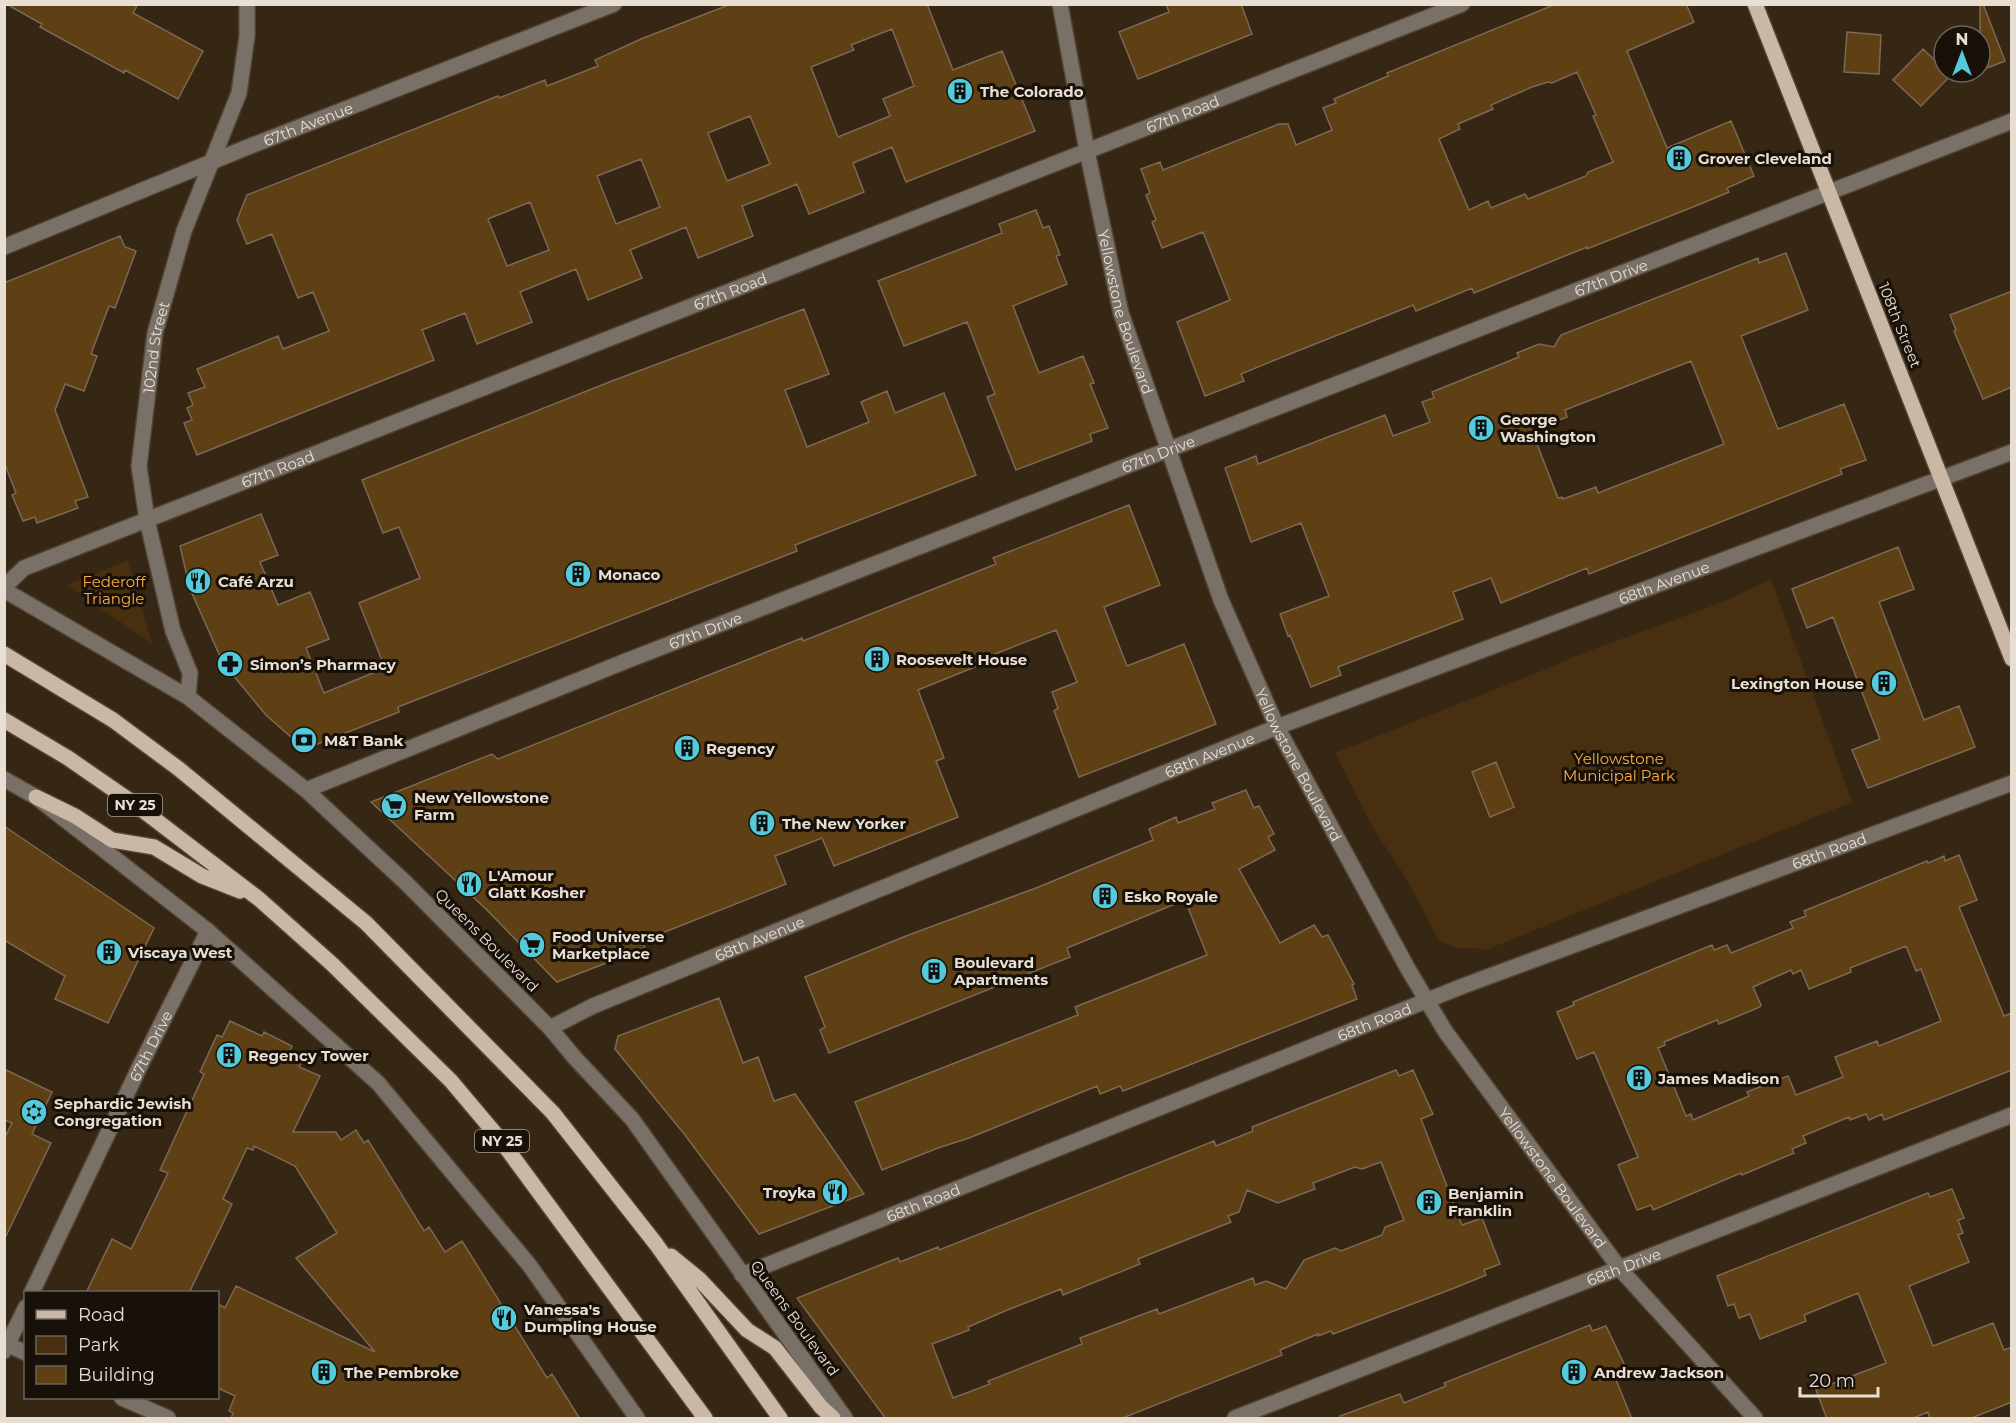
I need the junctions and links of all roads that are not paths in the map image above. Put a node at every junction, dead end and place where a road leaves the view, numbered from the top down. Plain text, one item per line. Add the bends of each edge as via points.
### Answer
1 (247, 4) edge
2 (614, 4) edge
3 (1060, 4) edge
4 (1462, 4) edge
5 (1755, 4) edge
6 (2012, 121) edge
7 (1087, 151) junction
8 (211, 163) junction
9 (1828, 194) junction
10 (4, 247) edge
11 (1167, 451) junction
12 (2012, 452) edge
13 (1941, 479) junction
14 (147, 520) junction
15 (4, 588) edge
16 (4, 654) edge
17 (2012, 659) edge
18 (188, 697) junction
19 (4, 720) edge
20 (1277, 727) junction
21 (4, 779) edge
22 (2012, 783) edge
23 (306, 790) junction
24 (36, 797) junction
25 (259, 899) junction
26 (208, 931) junction
27 (1426, 1001) junction
28 (550, 1028) junction
29 (2012, 1115) edge
30 (656, 1244) junction
31 (1620, 1269) junction
32 (742, 1275) junction
33 (33, 1291) edge
34 (24, 1310) edge
35 (5, 1346) edge
36 (24, 1352) edge
37 (124, 1399) edge
38 (168, 1419) edge
39 (637, 1419) edge
40 (705, 1419) edge
41 (780, 1419) edge
42 (833, 1419) edge
43 (845, 1419) edge
44 (1235, 1419) edge
45 (1755, 1419) edge

1 - 8 street, 102nd Street via 239,93
2 - 8 street, 67th Avenue
3 - 7 street, Yellowstone Boulevard
4 - 7 street, 67th Road
5 - 9 main road, 108th Street
6 - 9 street, 67th Drive
7 - 11 street, Yellowstone Boulevard via 1121,313
7 - 14 street, 67th Road
8 - 10 street, 67th Avenue
8 - 14 street, 102nd Street via 184,231 155,333 139,466
9 - 11 street, 67th Drive
9 - 13 main road, 108th Street
11 - 20 street, Yellowstone Boulevard via 1221,600
11 - 23 street, 67th Drive
12 - 13 street, 68th Avenue
13 - 17 main road, 108th Street
13 - 20 street, 68th Avenue
14 - 15 street, 67th Road via 24,568
14 - 18 street, 102nd Street via 173,631 190,673
15 - 18 street, Queens Boulevard
16 - 30 main road via 113,720 179,769 366,923 537,1095
18 - 23 street, Queens Boulevard
19 - 25 main road, NY 25 via 136,805
20 - 27 street, Yellowstone Boulevard
20 - 28 street, 68th Avenue via 593,1006
21 - 24 street
22 - 27 street, 68th Road
23 - 28 street, Queens Boulevard via 406,883
24 - 25 main road via 112,840 154,847 202,876
24 - 26 street
25 - 40 main road, NY 25 via 332,964 451,1081 499,1138
26 - 33 street, 67th Drive
26 - 39 street via 378,1083 530,1266
27 - 31 street, Yellowstone Boulevard
27 - 32 street, 68th Road
28 - 32 street, Queens Boulevard via 632,1119
29 - 31 street, 68th Drive
30 - 41 main road
30 - 42 main road via 699,1279 747,1330 775,1348
31 - 44 street, 68th Drive
31 - 45 street, Yellowstone Boulevard
32 - 43 street, Queens Boulevard
34 - 35 street
35 - 36 street
37 - 38 street

